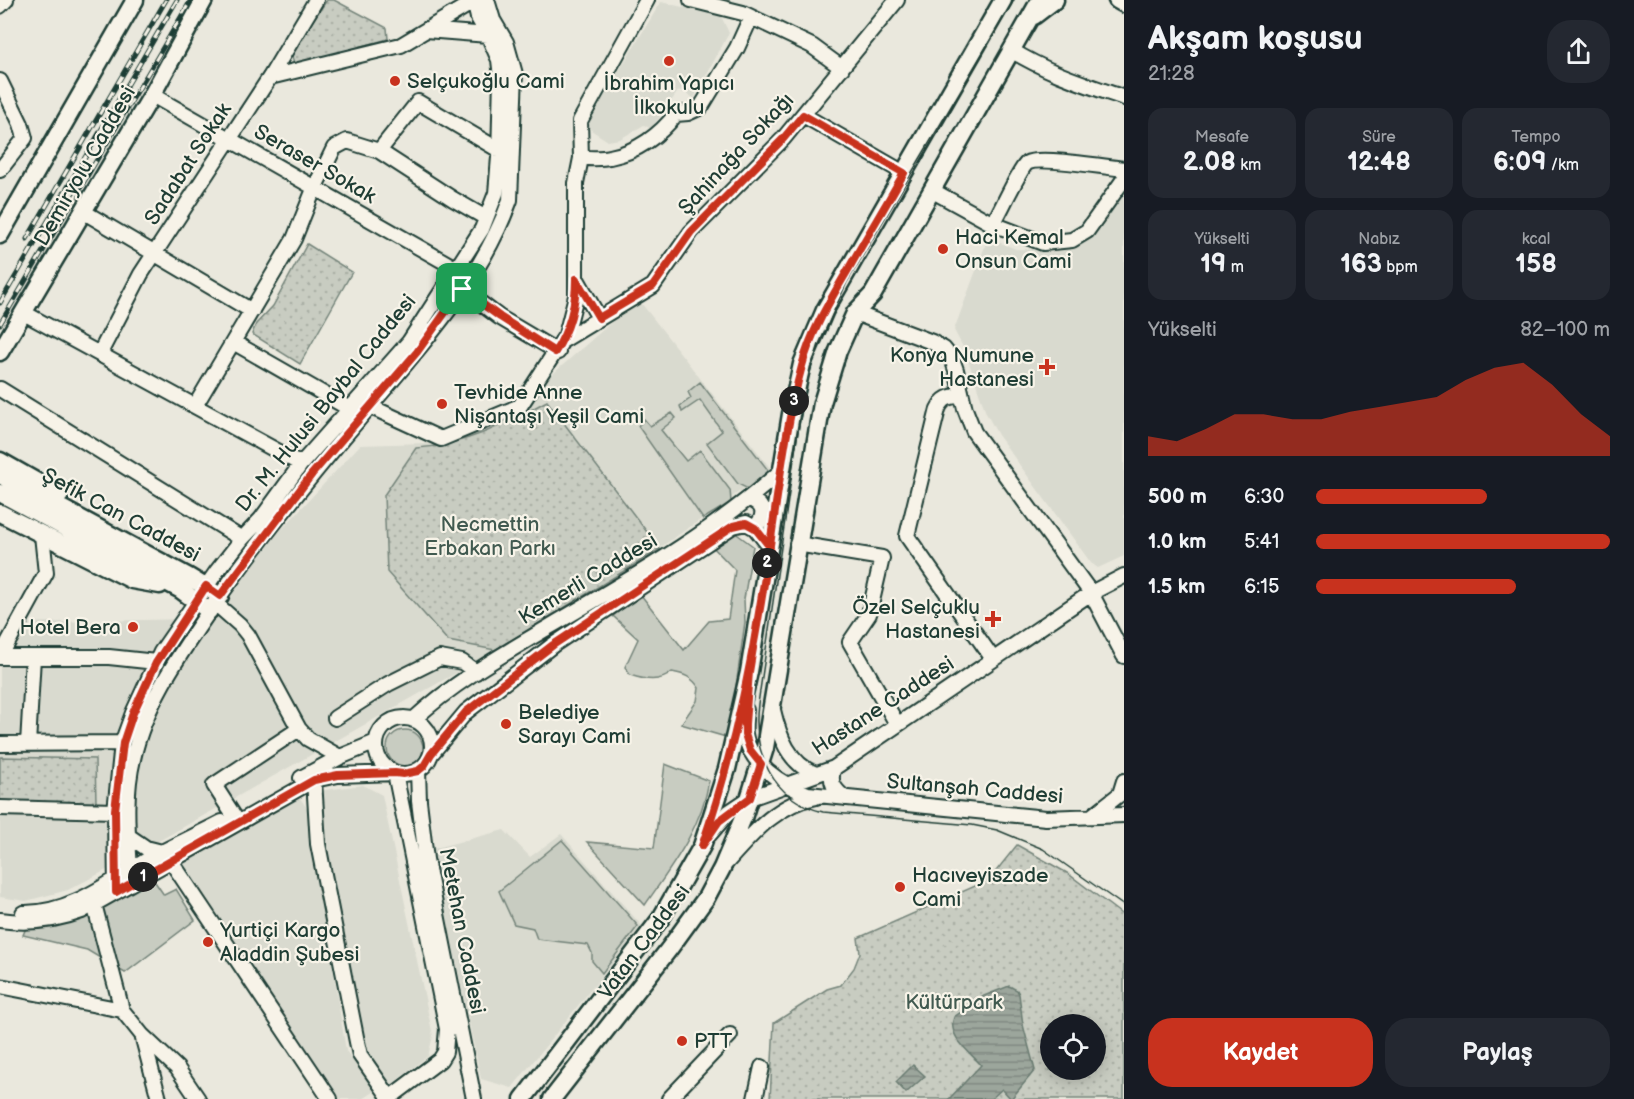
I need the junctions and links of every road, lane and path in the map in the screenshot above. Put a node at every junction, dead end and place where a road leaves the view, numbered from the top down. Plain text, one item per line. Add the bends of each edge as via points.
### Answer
1 (6, 0) edge
2 (135, 0) edge
3 (204, 0) edge
4 (316, 0) edge
5 (647, 0) edge
6 (691, 0) edge
7 (897, 0) edge
8 (1040, 0) edge
9 (1055, 0) edge
10 (1117, 0) edge
11 (478, 1) edge
12 (1002, 1) edge
13 (1124, 4) edge
14 (738, 5) edge
15 (0, 6) edge
16 (751, 17) junction
17 (1025, 25) junction
18 (426, 30) junction
19 (488, 35) junction
20 (1011, 50) junction
21 (842, 68) junction
22 (270, 77) junction
23 (0, 81) edge
24 (152, 95) junction
25 (1124, 98) edge
26 (803, 115) junction
27 (229, 140) junction
28 (499, 150) junction
29 (379, 151) junction
30 (581, 158) junction
31 (1124, 169) edge
32 (0, 170) edge
33 (904, 173) junction
34 (1124, 179) edge
35 (314, 189) junction
36 (933, 191) junction
37 (84, 212) junction
38 (486, 218) junction
39 (993, 224) junction
40 (0, 235) edge
41 (155, 254) junction
42 (457, 269) junction
43 (576, 279) junction
44 (462, 289) junction
45 (252, 311) junction
46 (24, 313) junction
47 (855, 313) junction
48 (599, 318) junction
49 (233, 342) junction
50 (558, 348) junction
51 (0, 352) edge
52 (100, 353) junction
53 (0, 389) edge
54 (961, 396) junction
55 (195, 406) junction
56 (369, 406) junction
57 (350, 409) junction
58 (0, 461) edge
59 (301, 464) junction
60 (781, 471) junction
61 (0, 475) edge
62 (0, 493) edge
63 (750, 499) junction
64 (0, 513) edge
65 (755, 528) junction
66 (42, 535) junction
67 (242, 539) junction
68 (797, 544) junction
69 (770, 547) junction
70 (181, 573) junction
71 (1124, 576) edge
72 (169, 585) junction
73 (1091, 594) junction
74 (209, 599) junction
75 (1124, 656) edge
76 (0, 657) edge
77 (33, 657) junction
78 (993, 658) junction
79 (156, 663) junction
80 (476, 672) junction
81 (749, 672) junction
82 (772, 706) junction
83 (335, 718) dead end
84 (414, 720) junction
85 (897, 724) junction
86 (299, 729) junction
87 (376, 742) junction
88 (123, 743) junction
89 (0, 744) edge
90 (28, 744) junction
91 (431, 754) junction
92 (763, 756) junction
93 (340, 757) junction
94 (834, 768) junction
95 (418, 771) junction
96 (395, 773) junction
97 (816, 774) junction
98 (314, 780) junction
99 (1124, 780) edge
100 (786, 785) junction
101 (821, 796) junction
102 (750, 798) junction
103 (845, 798) junction
104 (0, 808) edge
105 (115, 810) junction
106 (234, 816) junction
107 (1090, 817) junction
108 (1122, 817) edge
109 (128, 835) junction
110 (702, 846) junction
111 (167, 856) junction
112 (722, 868) junction
113 (130, 871) junction
114 (116, 886) junction
115 (94, 904) junction
116 (0, 913) edge
117 (0, 920) edge
118 (0, 986) edge
119 (122, 1010) junction
120 (142, 1035) junction
121 (730, 1035) dead end
122 (762, 1067) dead end
123 (475, 1097) edge
124 (389, 1098) edge
125 (159, 1099) edge
126 (198, 1099) edge
127 (330, 1099) edge
128 (524, 1099) edge
129 (552, 1099) edge
130 (669, 1099) edge
131 (756, 1099) edge

1 - 15 street
2 - 40 main road, Demiryolu Caddesi
3 - 24 main road, Demiryolu Caddesi
4 - 22 street, Sadabat Sokak
5 - 30 street via 580,121
6 - 14 street
7 - 21 street, Şahinağa Sokağı
8 - 17 main road, Vatan Caddesi
9 - 17 main road
10 - 13 main road
11 - 18 street
11 - 19 street, Dr. M. Hulusi Baybal Caddesi via 478,18
11 - 44 street, Dr. M. Hulusi Baybal Caddesi via 506,42 515,74 510,200 490,244
12 - 33 main road, Vatan Caddesi
14 - 16 street
16 - 21 street via 812,46
16 - 30 street via 701,107 676,114 645,144 610,158
17 - 20 main road, Vatan Caddesi
18 - 19 street
18 - 22 street via 401,45
19 - 28 street, Dr. M. Hulusi Baybal Caddesi via 499,60 501,77
20 - 25 street via 1064,77
20 - 36 main road, Vatan Caddesi
21 - 26 street, Şahinağa Sokağı
22 - 27 street, Sadabat Sokak
23 - 32 street via 25,138
24 - 27 street, Seraser Sokak
24 - 37 main road, Demiryolu Caddesi
26 - 33 street
26 - 48 street, Şahinağa Sokağı via 691,232 653,286
27 - 35 street, Seraser Sokak
27 - 41 street, Sadabat Sokak
28 - 29 street via 418,102
28 - 38 street, Dr. M. Hulusi Baybal Caddesi via 496,193
29 - 35 street via 347,141 334,148
29 - 38 street
30 - 43 street via 576,183
31 - 39 street via 1041,160 1027,162
33 - 60 main road, Vatan Caddesi via 825,310 802,363
34 - 39 street via 1087,231 1072,240 1043,243
35 - 42 street, Seraser Sokak
35 - 45 street via 294,239
36 - 39 street
36 - 47 main road, Vatan Caddesi via 873,294
37 - 41 street
37 - 46 main road, Demiryolu Caddesi
38 - 42 street, Dr. M. Hulusi Baybal Caddesi
41 - 45 street
41 - 52 street, Sadabat Sokak
42 - 57 street, Dr. M. Hulusi Baybal Caddesi via 409,342
43 - 48 street
43 - 50 street via 566,335
44 - 50 street via 500,317
44 - 56 street, Dr. M. Hulusi Baybal Caddesi via 417,352
45 - 49 street
46 - 51 main road, Demiryolu Caddesi
46 - 52 street
47 - 54 street via 944,349 952,358
47 - 68 main road, Vatan Caddesi via 822,403
48 - 50 street, Şahinağa Sokağı
49 - 55 street
49 - 57 street
50 - 56 street via 520,406 441,439
52 - 55 street
53 - 67 street
54 - 73 street via 968,421 981,443
54 - 78 street via 942,400 938,409 907,536
55 - 59 street
56 - 74 street, Dr. M. Hulusi Baybal Caddesi
57 - 59 street, Dr. M. Hulusi Baybal Caddesi
58 - 70 main road via 144,543 171,560
59 - 67 street, Dr. M. Hulusi Baybal Caddesi
60 - 63 street, Kemerli Caddesi
60 - 69 main road, Vatan Caddesi
61 - 70 main road, Şefik Can Caddesi
62 - 72 main road, Şefik Can Caddesi
63 - 65 street via 763,510 762,520
63 - 80 street, Kemerli Caddesi via 682,548
64 - 66 main road
65 - 69 street
65 - 91 street, Kemerli Caddesi via 746,523 733,526 553,645 466,712
66 - 72 main road via 132,580
66 - 76 street via 46,573
67 - 74 street, Dr. M. Hulusi Baybal Caddesi
68 - 82 main road, Vatan Caddesi
68 - 85 street via 882,558 869,614 850,642
69 - 81 main road, Vatan Caddesi
70 - 74 main road, Şefik Can Caddesi
71 - 73 street, Hastane Caddesi
72 - 74 main road, Şefik Can Caddesi
73 - 75 street
73 - 78 street, Hastane Caddesi
74 - 79 street
74 - 86 street via 248,635
74 - 109 street via 150,709 133,758 127,800
76 - 77 street
77 - 79 street via 109,657
77 - 90 street
78 - 85 street, Hastane Caddesi
79 - 88 street
80 - 83 street via 462,663 440,658 388,684
80 - 84 street, Kemerli Caddesi via 438,697
81 - 92 street via 745,734 750,750
81 - 110 main road, Vatan Caddesi via 727,770
82 - 92 main road, Vatan Caddesi
82 - 97 street via 793,758
84 - 87 street via 390,722
84 - 91 street via 427,730
85 - 94 street, Hastane Caddesi
86 - 93 street via 308,739
86 - 106 street via 214,785
87 - 93 street
87 - 96 street via 378,757
88 - 90 street
88 - 105 street
89 - 90 street
91 - 95 street
92 - 100 street
92 - 102 main road, Vatan Caddesi
93 - 106 street
94 - 97 street, Hastane Caddesi
94 - 103 street via 832,784
95 - 96 street
95 - 123 street, Metehan Caddesi via 426,859
96 - 98 street
96 - 124 street, Metehan Caddesi via 447,1029 445,1052 440,1060
97 - 100 street, Hastane Caddesi
98 - 111 street
98 - 124 street via 318,844 360,1055
99 - 107 street via 1120,794
100 - 101 street
100 - 102 street, Hastane Caddesi
101 - 103 street, Sultanşah Caddesi
101 - 112 street via 776,813
102 - 110 street, Hastane Caddesi via 719,821
102 - 112 main road, Vatan Caddesi
103 - 107 street, Sultanşah Caddesi via 1046,818
104 - 105 street
105 - 114 street
106 - 111 street
107 - 108 street, Sultanşah Caddesi
109 - 111 street
109 - 113 street
110 - 128 main road, Vatan Caddesi via 661,918
111 - 113 street
111 - 114 street
111 - 127 street
112 - 129 main road, Vatan Caddesi via 706,898 669,949
113 - 114 street
114 - 115 street
114 - 116 street via 57,909
115 - 117 street via 53,920
115 - 119 street
118 - 119 street
119 - 120 street
120 - 125 street
120 - 126 street via 177,1068
121 - 130 street
122 - 131 street

